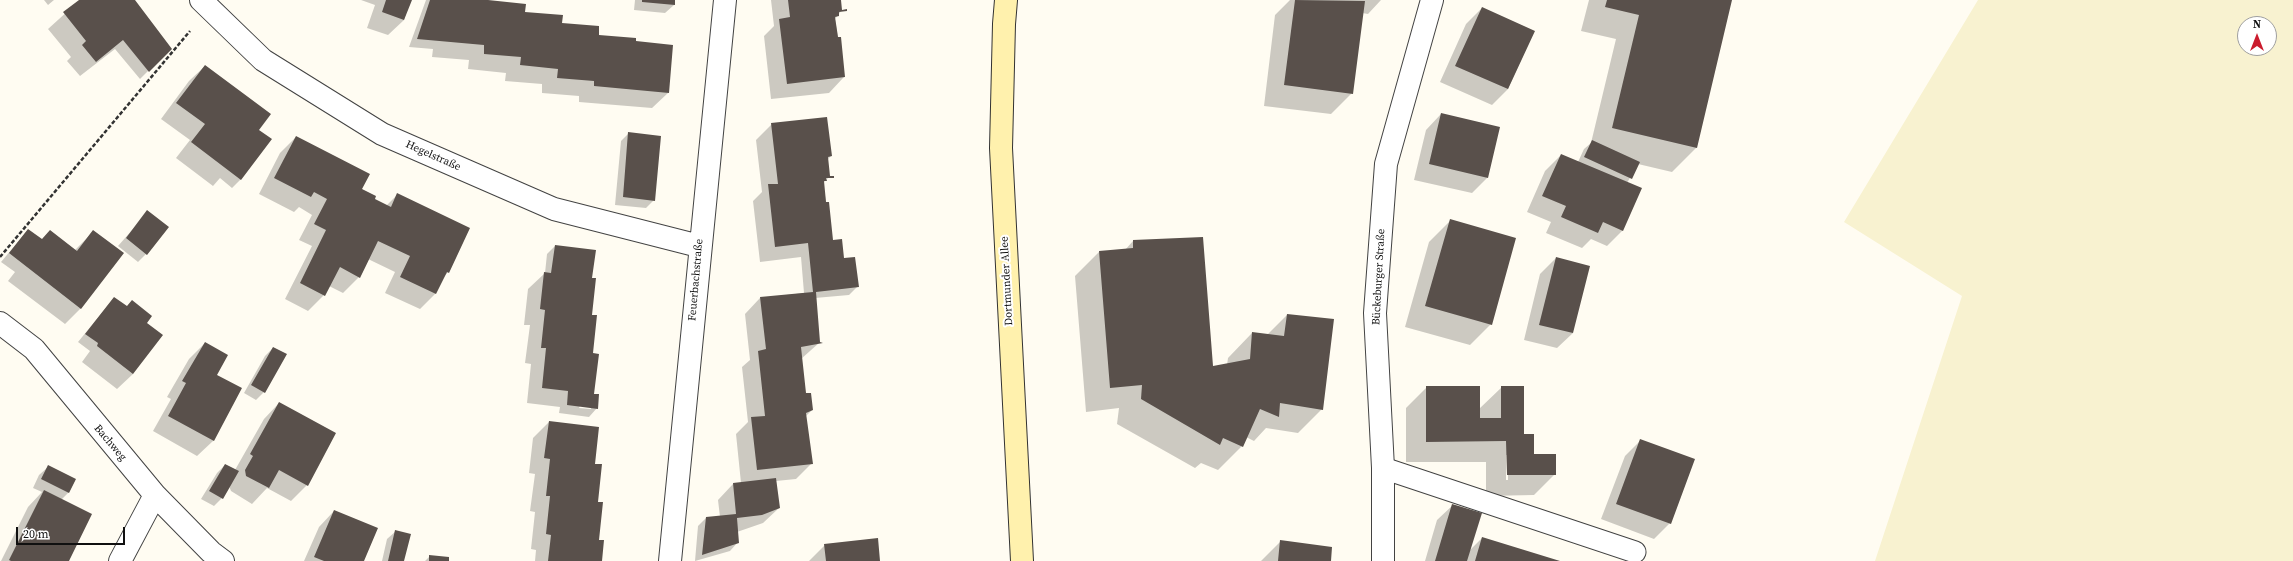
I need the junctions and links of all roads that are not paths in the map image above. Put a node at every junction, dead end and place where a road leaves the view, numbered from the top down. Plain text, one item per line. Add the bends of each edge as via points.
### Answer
1 (725, 0) edge
2 (1006, 0) edge
3 (1432, 0) edge
4 (205, 5) edge
5 (699, 246) junction
6 (0, 322) edge
7 (1383, 468) junction
8 (155, 495) junction
9 (1635, 552) dead end
10 (120, 561) edge
11 (223, 561) edge
12 (670, 561) edge
13 (1022, 561) edge
14 (1383, 561) edge

1 - 5 street, Feuerbachstraße
2 - 13 main road, Dortmunder Allee via 1001,148
3 - 7 street, Bückeburger Straße via 1386,164 1375,313
4 - 5 street, Hegelstraße via 263,60 382,134 554,209
5 - 12 street, Feuerbachstraße
6 - 8 street, Bachweg via 34,349
7 - 9 lane
7 - 14 street, Bückeburger Straße
8 - 10 street
8 - 11 street, Bachweg

